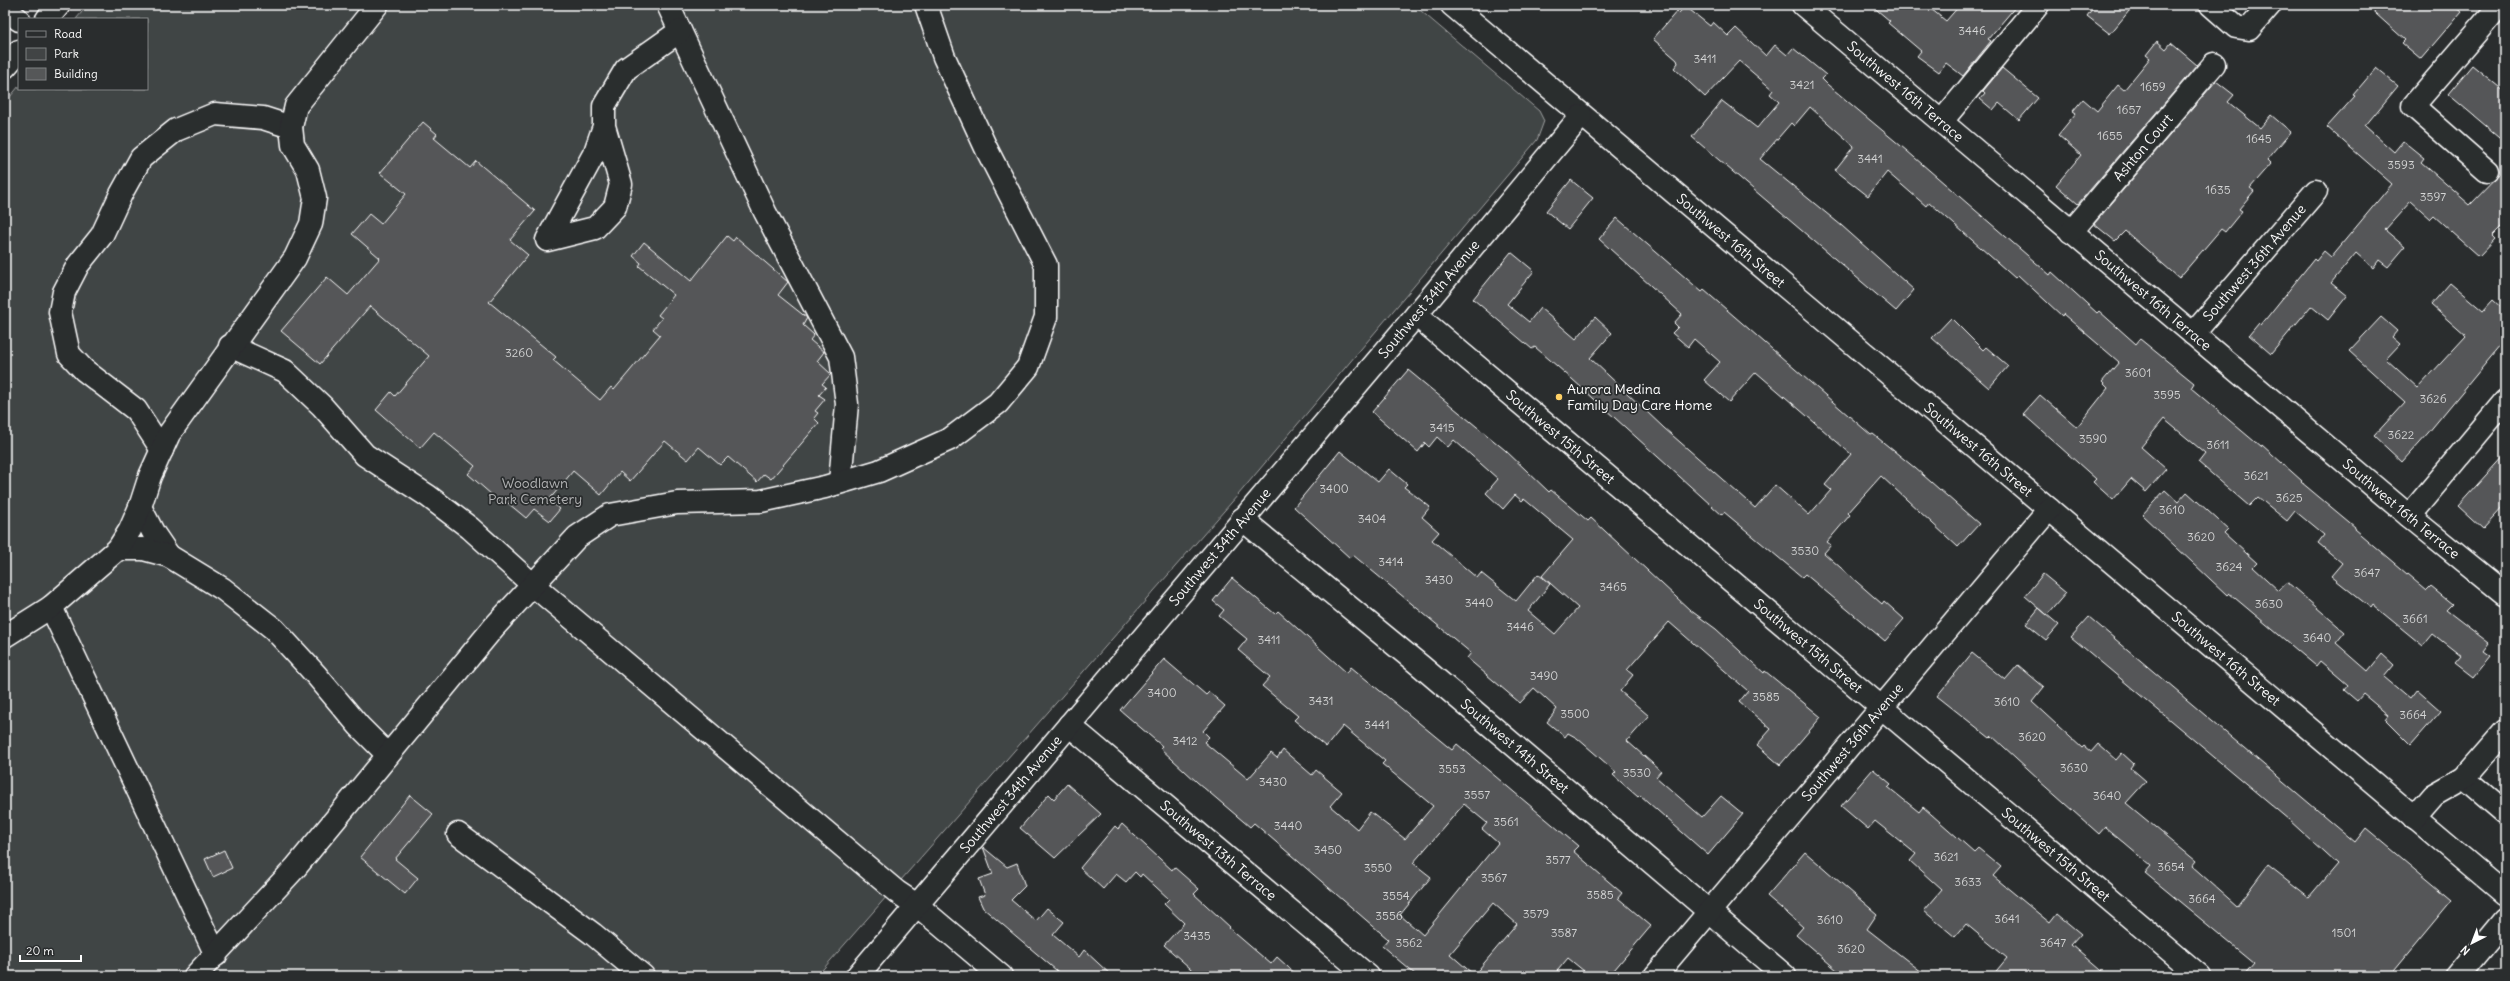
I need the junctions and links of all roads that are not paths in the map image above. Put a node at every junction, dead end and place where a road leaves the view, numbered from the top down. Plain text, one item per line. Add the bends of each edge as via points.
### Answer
1 (59, 5) edge
2 (377, 5) edge
3 (668, 5) edge
4 (926, 5) edge
5 (1452, 5) edge
6 (1803, 5) edge
7 (2038, 5) edge
8 (2211, 5) edge
9 (2270, 5) edge
10 (2500, 5) edge
11 (5, 8) edge
12 (48, 18) edge
13 (18, 19) edge
14 (680, 31) junction
15 (18, 52) edge
16 (2214, 64) dead end
17 (5, 67) edge
18 (1581, 116) junction
19 (1942, 121) junction
20 (604, 126) junction
21 (290, 127) junction
22 (2487, 171) dead end
23 (2316, 191) dead end
24 (2071, 232) junction
25 (1416, 315) junction
26 (2193, 334) junction
27 (230, 346) junction
28 (2505, 401) edge
29 (162, 450) junction
30 (840, 482) junction
31 (140, 507) junction
32 (2049, 509) junction
33 (2409, 516) junction
34 (1242, 519) junction
35 (118, 549) junction
36 (169, 556) junction
37 (533, 585) junction
38 (2505, 594) edge
39 (51, 607) junction
40 (5, 636) edge
41 (1882, 708) junction
42 (1069, 725) junction
43 (2505, 731) edge
44 (388, 755) junction
45 (2464, 778) junction
46 (2505, 813) edge
47 (2414, 818) junction
48 (458, 834) dead end
49 (2505, 894) edge
50 (918, 906) junction
51 (1709, 911) junction
52 (2505, 919) edge
53 (216, 955) junction
54 (195, 976) edge
55 (643, 976) edge
56 (857, 976) edge
57 (1001, 976) edge
58 (1368, 976) edge
59 (1655, 976) edge
60 (1785, 976) edge
61 (2200, 976) edge
62 (2458, 976) edge

1 - 12 street
2 - 21 street via 296,106
3 - 14 street
4 - 30 street via 944,57 970,114 1046,265 1046,317 1028,368 998,403 950,439 879,471
5 - 18 street, Southwest 16th Street
6 - 19 street, Southwest 16th Terrace
7 - 19 street
8 - 9 street via 2236,27 2249,29
10 - 22 street via 2413,106
11 - 13 street
14 - 20 street via 626,69 604,106
14 - 30 street via 765,212 840,357 847,404
15 - 17 street
16 - 24 street, Ashton Court
18 - 25 street, Southwest 34th Avenue
18 - 32 street, Southwest 16th Street
19 - 24 street, Southwest 16th Terrace
20 - 20 street via 621,184 615,208 595,228 547,240 595,152
21 - 27 street via 293,145 308,170 315,198 311,224 295,258
21 - 29 street via 263,118 215,114 176,130 141,158 102,234 78,265 64,292 60,312 69,354 95,379 136,410
23 - 26 street, Southwest 36th Avenue
24 - 26 street, Southwest 16th Terrace
25 - 34 street, Southwest 34th Avenue
25 - 41 street, Southwest 15th Street
26 - 33 street, Southwest 16th Terrace
27 - 29 street via 169,434
27 - 37 street via 285,371 322,406 365,455 428,496 470,528
28 - 33 street
29 - 31 street
30 - 37 street via 761,501 677,503 610,515 577,537
31 - 35 street
31 - 36 street
32 - 41 street, Southwest 36th Avenue
32 - 47 street, Southwest 16th Street
33 - 38 street, Southwest 16th Terrace
34 - 42 street, Southwest 34th Avenue
34 - 51 street, Southwest 14th Street via 1428,672
35 - 36 street via 143,549
35 - 39 street
36 - 44 street via 223,589 274,629 358,726
37 - 44 street via 494,627
37 - 50 street via 897,892
39 - 40 street
39 - 53 street
41 - 51 street, Southwest 36th Avenue
41 - 61 street, Southwest 15th Street
42 - 50 street, Southwest 34th Avenue
42 - 58 street, Southwest 13th Terrace
43 - 45 street
44 - 53 street via 296,867
45 - 46 street
45 - 47 street via 2434,795
47 - 49 street, Southwest 16th Street
48 - 55 street via 593,934
50 - 56 street, Southwest 34th Avenue
50 - 57 street
51 - 59 street, Southwest 36th Avenue
51 - 60 street, Southwest 14th Street
52 - 62 street
53 - 54 street

